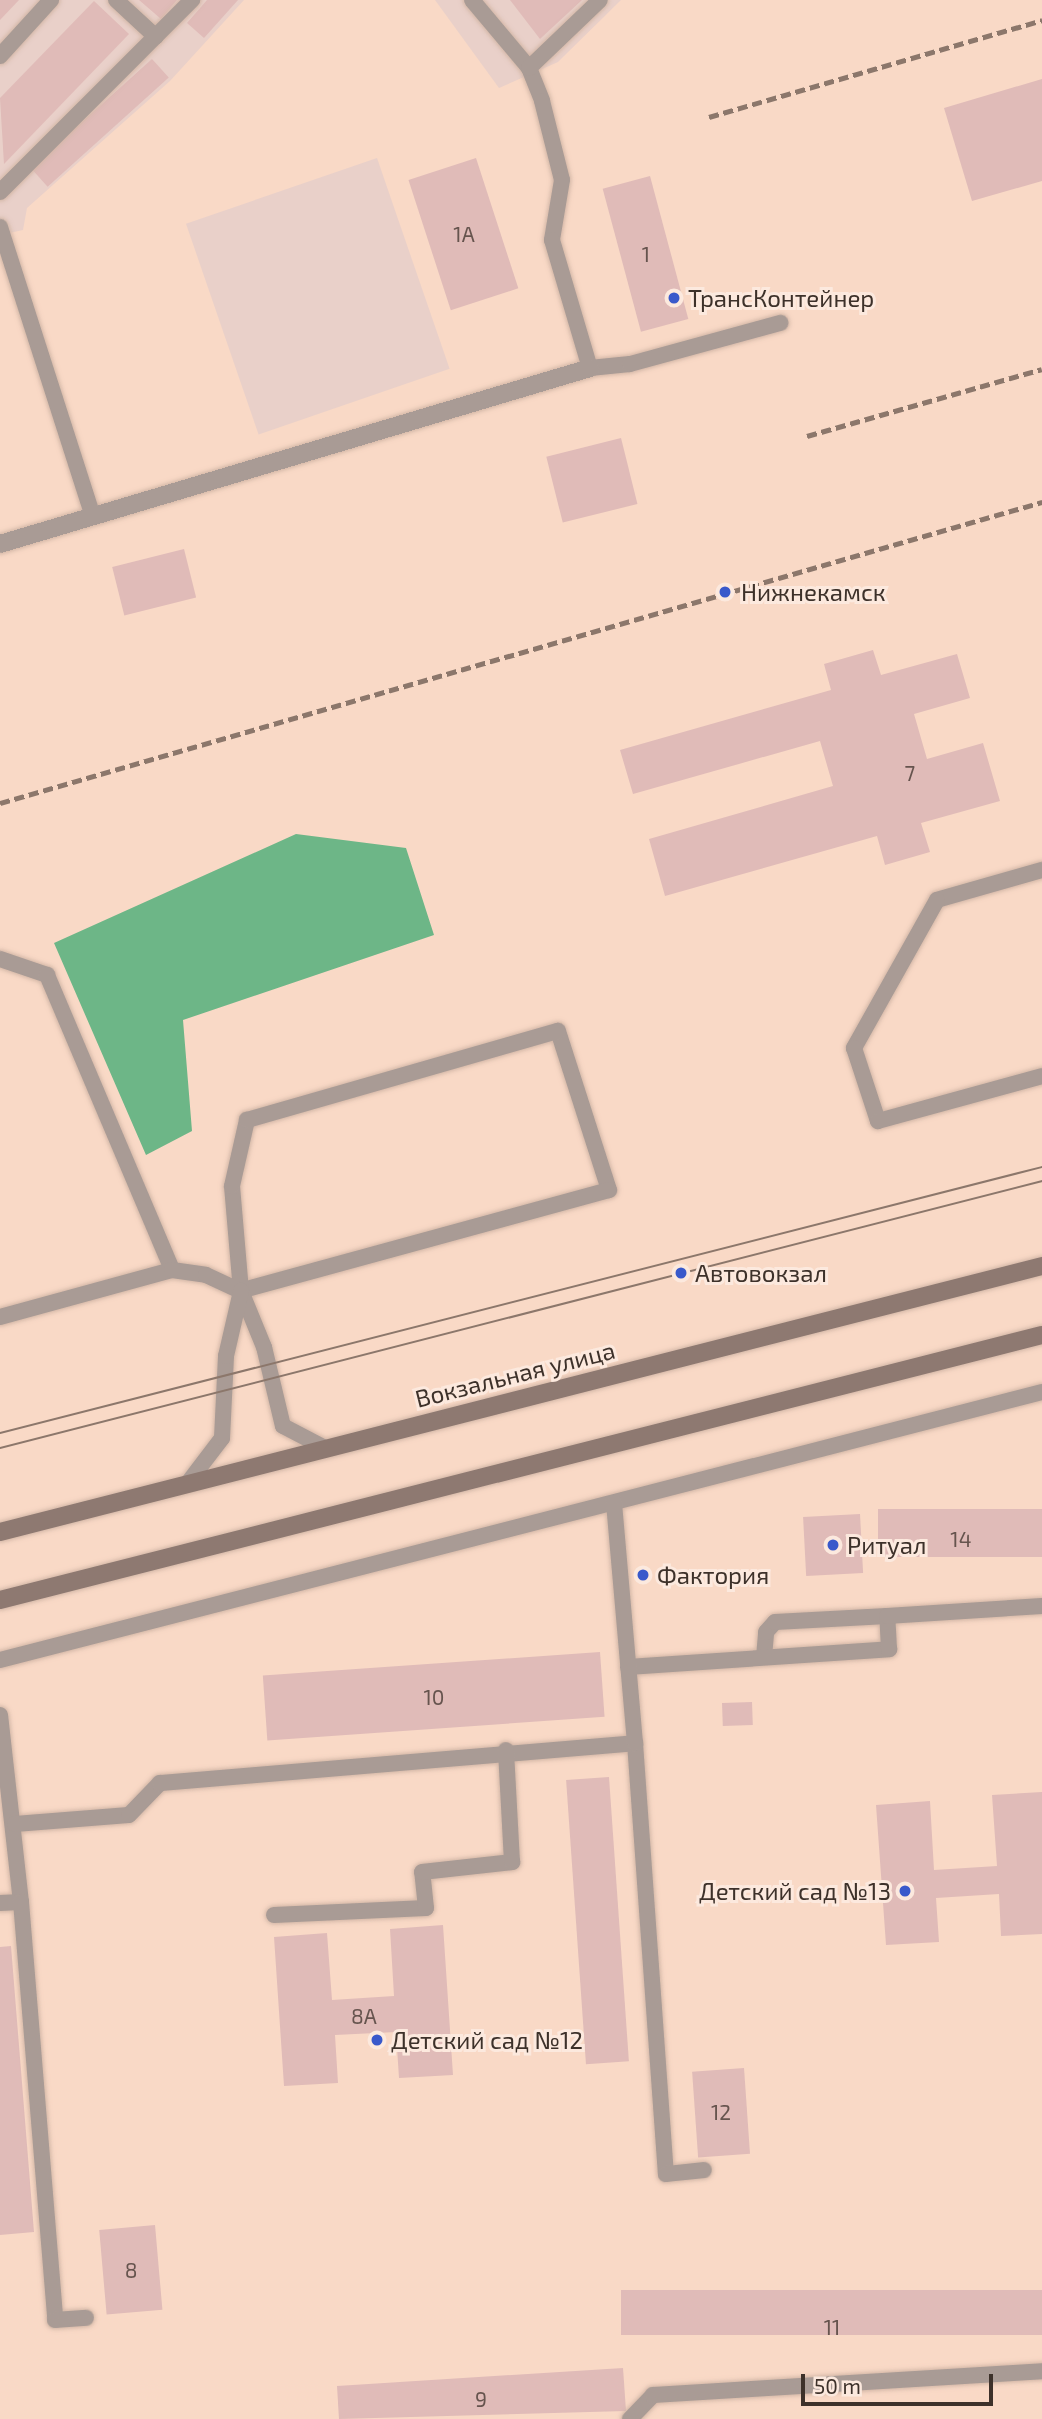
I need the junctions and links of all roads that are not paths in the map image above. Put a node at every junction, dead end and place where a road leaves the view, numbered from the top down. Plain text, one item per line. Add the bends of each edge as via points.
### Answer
1 (51, 0) edge
2 (116, 0) edge
3 (192, 0) edge
4 (600, 0) edge
5 (480, 4) edge
6 (156, 37) junction
7 (0, 56) edge
8 (529, 68) junction
9 (0, 192) edge
10 (0, 227) edge
11 (780, 323) dead end
12 (590, 369) junction
13 (93, 516) junction
14 (0, 544) edge
15 (1042, 870) edge
16 (0, 959) edge
17 (1042, 1076) edge
18 (1042, 1266) edge
19 (172, 1270) junction
20 (241, 1291) junction
21 (0, 1317) edge
22 (1042, 1335) edge
23 (1042, 1392) edge
24 (325, 1448) junction
25 (187, 1484) junction
26 (614, 1503) junction
27 (0, 1532) edge
28 (0, 1600) edge
29 (1042, 1606) edge
30 (887, 1616) junction
31 (764, 1657) junction
32 (0, 1660) edge
33 (628, 1667) junction
34 (0, 1715) edge
35 (635, 1743) junction
36 (506, 1750) junction
37 (15, 1824) junction
38 (21, 1902) junction
39 (0, 1903) edge
40 (274, 1915) dead end
41 (704, 2170) dead end
42 (86, 2318) dead end
43 (1042, 2371) edge
44 (630, 2419) edge

1 - 7 lane
2 - 6 lane
3 - 6 lane
4 - 8 lane
5 - 8 lane
6 - 9 lane
8 - 12 lane via 562,180 552,240
10 - 13 lane
11 - 12 lane via 630,364
12 - 13 street
13 - 14 street
15 - 17 lane via 937,900 854,1048 878,1121
16 - 19 lane via 47,975
18 - 24 main road, Вокзальная улица
19 - 20 lane via 206,1275
19 - 21 lane
20 - 20 lane via 609,1191 558,1031 247,1120 232,1186
20 - 24 lane via 264,1347 283,1426
20 - 25 lane via 226,1356 222,1438
22 - 28 main road
23 - 26 lane
24 - 25 main road, Вокзальная улица
25 - 27 main road, Вокзальная улица
26 - 32 lane
26 - 33 lane
29 - 30 lane
30 - 31 lane via 775,1622 766,1632
30 - 31 lane via 889,1649
31 - 33 lane
33 - 35 lane
34 - 37 lane
35 - 36 lane
35 - 41 lane via 666,2174
36 - 37 lane via 160,1783 129,1815
36 - 40 lane via 512,1862 422,1872 426,1908
37 - 38 lane
38 - 39 lane
38 - 42 lane via 55,2320
43 - 44 lane via 653,2395

